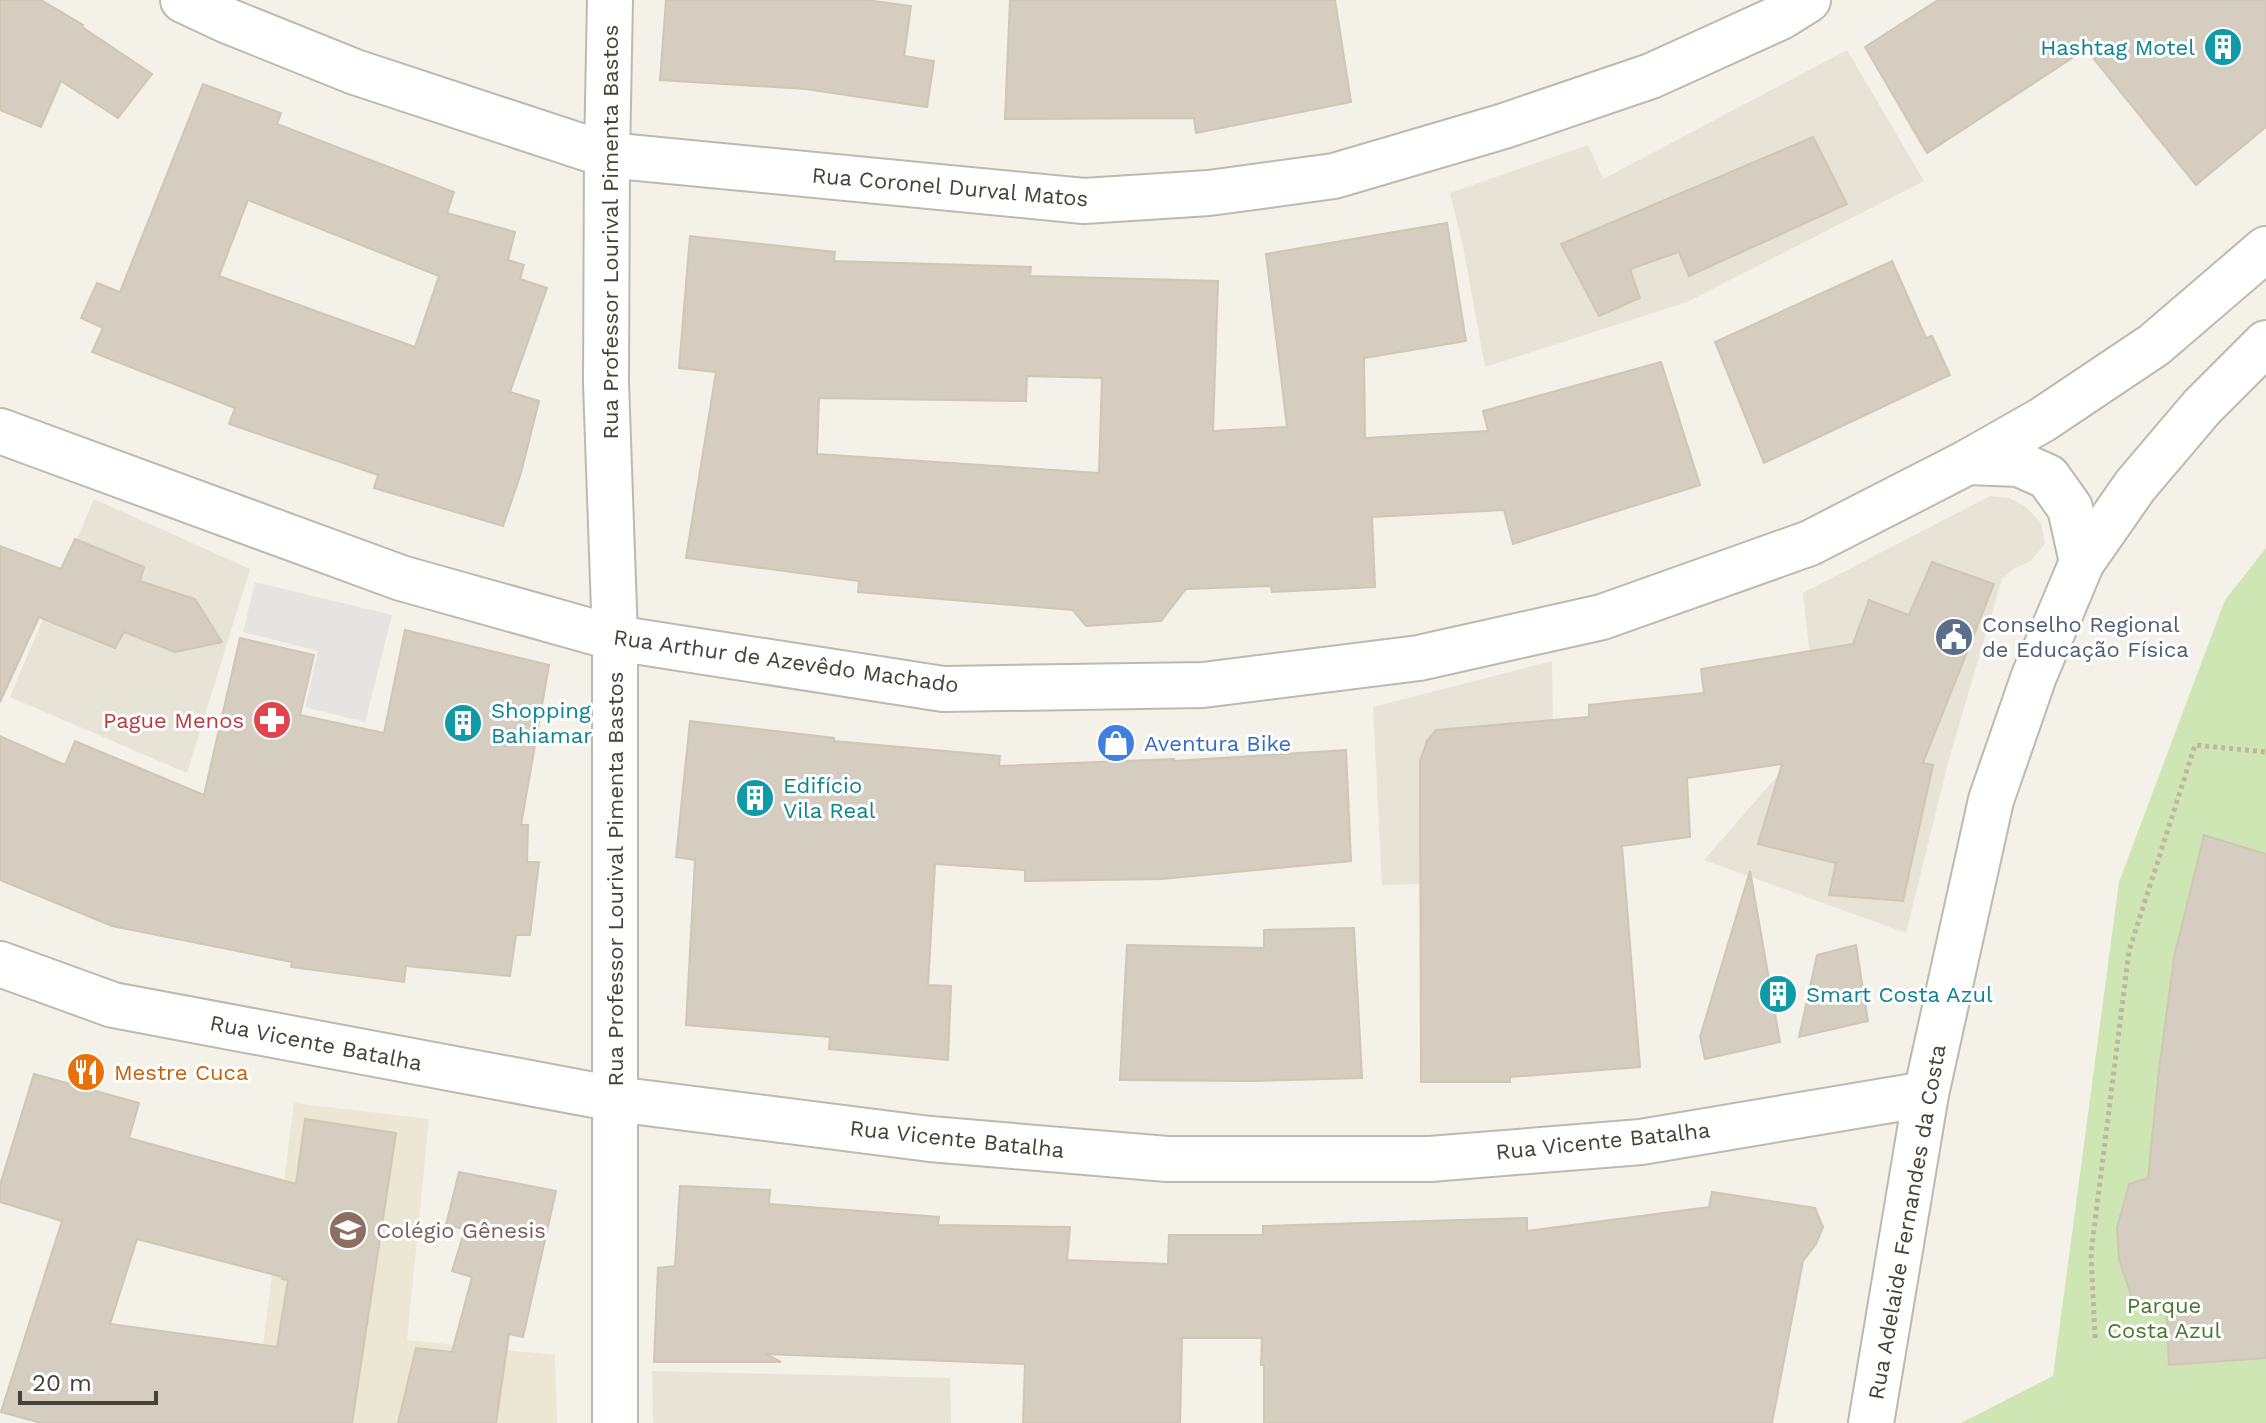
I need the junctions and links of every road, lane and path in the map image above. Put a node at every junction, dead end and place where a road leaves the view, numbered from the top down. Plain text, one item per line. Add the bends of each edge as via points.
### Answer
1 (183, 0) edge
2 (610, 0) edge
3 (1808, 0) edge
4 (607, 155) junction
5 (2266, 249) edge
6 (2266, 343) edge
7 (0, 431) edge
8 (1968, 462) junction
9 (2082, 562) junction
10 (615, 638) junction
11 (2266, 752) edge
12 (0, 964) edge
13 (1926, 1094) junction
14 (615, 1099) junction
15 (2095, 1338) dead end
16 (615, 1423) edge
17 (1871, 1423) edge

1 - 4 street, Rua Coronel Durval Matos via 355,72
2 - 4 street, Rua Professor Lourival Pimenta Bastos
3 - 4 street, Rua Coronel Durval Matos via 1651,76 1504,126 1334,176 1209,193 1084,201
4 - 10 street, Rua Professor Lourival Pimenta Bastos via 606,383
5 - 8 street, Rua Arthur de Azevêdo Machado via 2154,345
6 - 9 street, Rua Adelaide Fernandes da Costa via 2135,486
7 - 10 street, Rua Arthur de Azevêdo Machado via 401,578
8 - 9 street via 2019,464 2048,477 2070,508
8 - 10 street, Rua Arthur de Azevêdo Machado via 1810,543 1602,617 1419,658 1203,685 943,689
9 - 13 street, Rua Adelaide Fernandes da Costa via 2034,676 1991,800
10 - 14 street, Rua Professor Lourival Pimenta Bastos
11 - 15 path via 2195,745 2129,951 2091,1253
12 - 14 street, Rua Vicente Batalha via 113,1005
13 - 14 street, Rua Vicente Batalha via 1641,1142 1430,1159 1167,1159 930,1139
13 - 17 street, Rua Adelaide Fernandes da Costa
14 - 16 street, Rua Professor Lourival Pimenta Bastos

